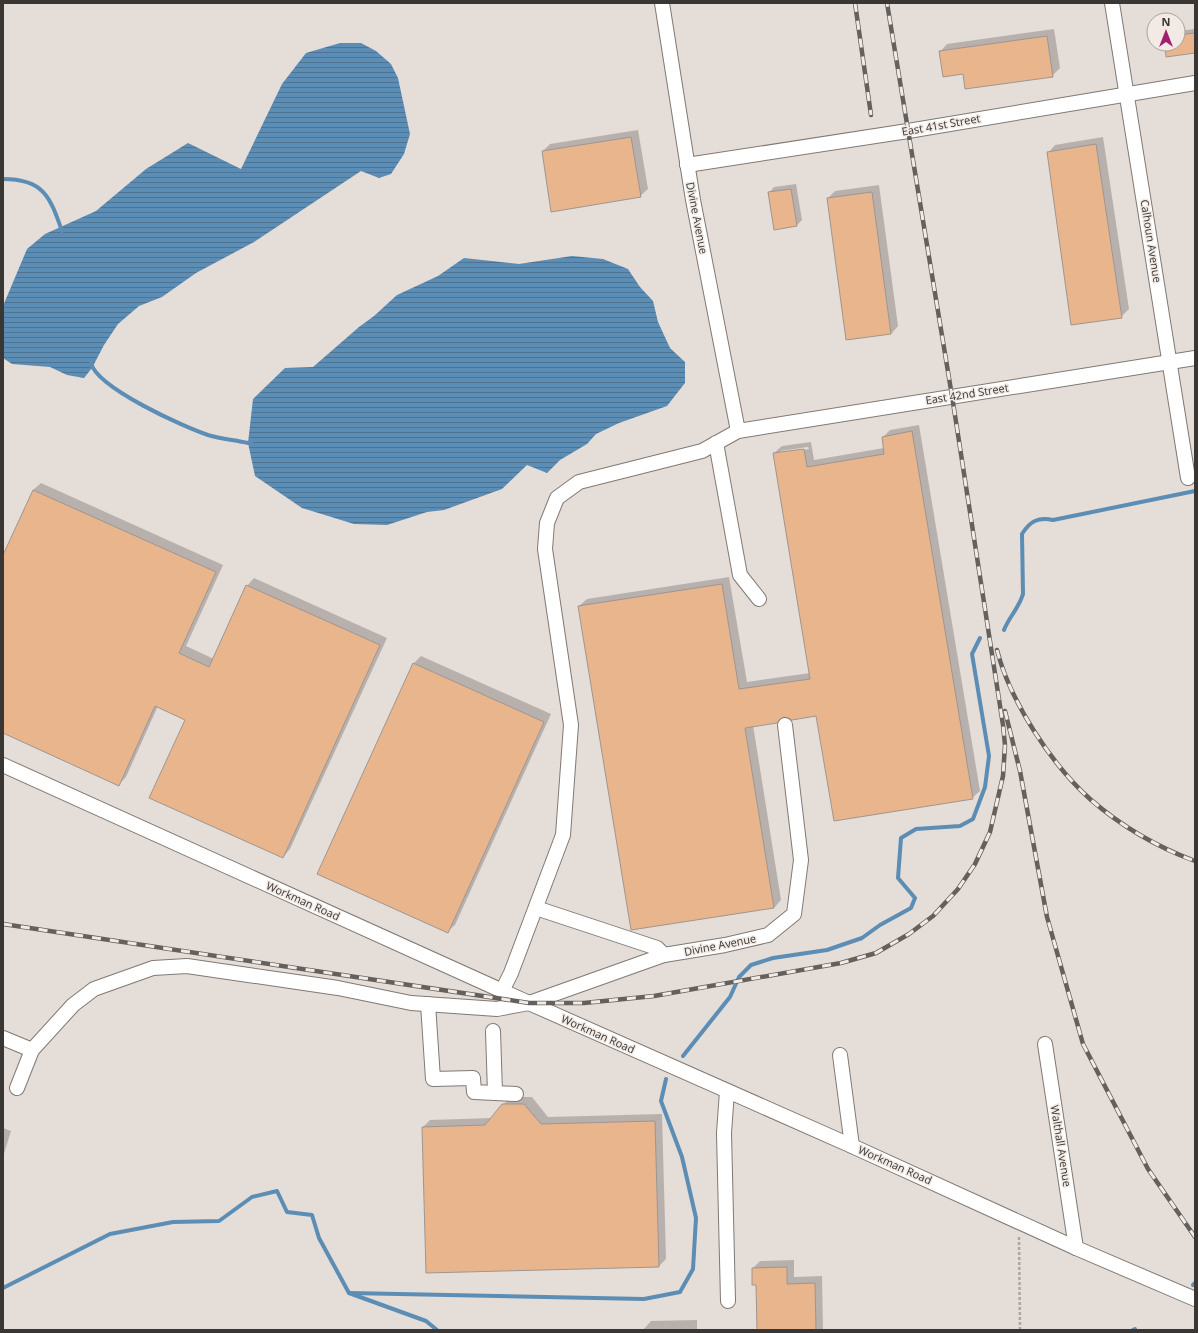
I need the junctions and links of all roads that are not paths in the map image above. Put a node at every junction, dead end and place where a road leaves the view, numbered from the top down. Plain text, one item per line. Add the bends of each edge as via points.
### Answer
1 (662, 3) edge
2 (1112, 3) edge
3 (1195, 83) edge
4 (1127, 94) junction
5 (687, 165) junction
6 (1195, 358) edge
7 (1170, 363) junction
8 (738, 431) junction
9 (716, 443) junction
10 (1188, 478) dead end
11 (759, 599) dead end
12 (785, 726) dead end
13 (3, 765) edge
14 (536, 908) junction
15 (664, 955) junction
16 (502, 991) junction
17 (530, 1003) junction
18 (428, 1004) junction
19 (493, 1031) dead end
20 (3, 1038) edge
21 (1046, 1044) dead end
22 (32, 1050) junction
23 (840, 1055) dead end
24 (17, 1088) dead end
25 (727, 1091) junction
26 (494, 1093) junction
27 (516, 1094) dead end
28 (852, 1146) junction
29 (1076, 1248) junction
30 (1195, 1300) edge
31 (728, 1301) dead end

1 - 5 street, Divine Avenue
2 - 4 street, Calhoun Avenue
3 - 4 street, East 41st Street
4 - 5 street, East 41st Street
4 - 7 street, Calhoun Avenue
5 - 8 street, Divine Avenue
6 - 7 street, East 42nd Street
7 - 8 street, East 42nd Street
7 - 10 street, Calhoun Avenue
8 - 9 street, East 42nd Street
9 - 11 street via 740,575
9 - 14 street, East 42nd Street via 702,451 579,482 557,498 547,523 545,549 571,725 563,836
12 - 15 street, Divine Avenue via 801,860 794,914 768,935
13 - 16 street, Workman Road
14 - 15 street via 657,948
14 - 16 street, East 42nd Street
15 - 17 street, Divine Avenue
16 - 17 street, Workman Road
17 - 18 street, Divine Avenue via 497,1009
17 - 25 street, Workman Road
18 - 22 street, Divine Avenue via 187,966 153,968 94,989 73,1005
18 - 26 street via 433,1079 472,1078 474,1092
19 - 26 street
20 - 22 street
21 - 29 street, Walthall Avenue
22 - 24 street
23 - 28 street
25 - 28 street, Workman Road
25 - 31 street via 724,1133
26 - 27 street
28 - 29 street, Workman Road
29 - 30 street, Workman Road

